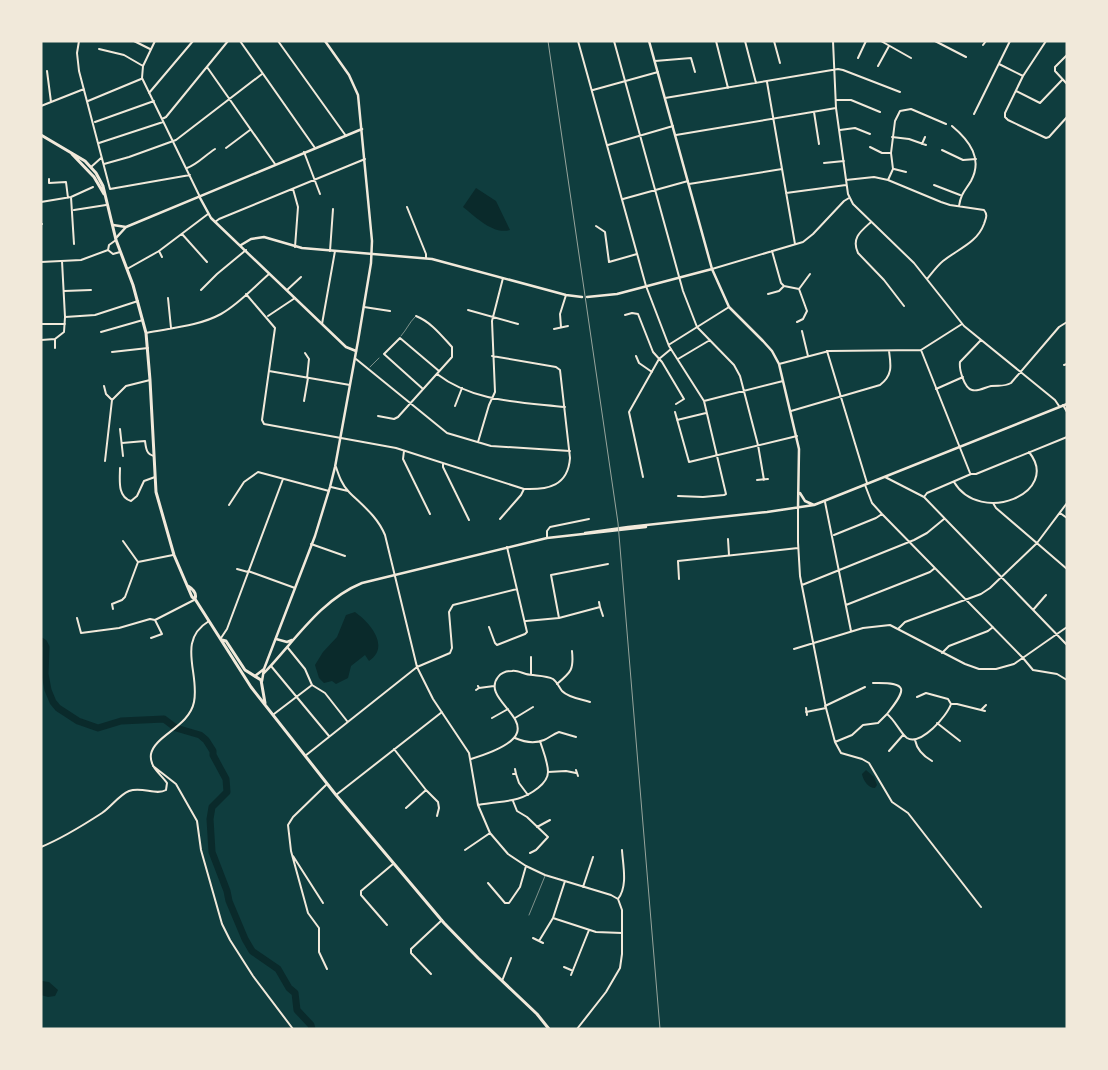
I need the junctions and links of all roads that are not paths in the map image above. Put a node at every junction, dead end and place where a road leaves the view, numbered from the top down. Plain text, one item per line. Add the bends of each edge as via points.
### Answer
1 (79, 41) edge
2 (134, 41) edge
3 (155, 41) edge
4 (193, 41) edge
5 (228, 41) edge
6 (240, 41) edge
7 (278, 41) edge
8 (325, 41) edge
9 (578, 41) edge
10 (614, 41) edge
11 (649, 41) edge
12 (716, 41) edge
13 (745, 41) edge
14 (774, 41) edge
15 (833, 41) edge
16 (866, 41) edge
17 (881, 41) edge
18 (936, 41) edge
19 (986, 41) edge
20 (1010, 41) edge
21 (1046, 41) edge
22 (983, 45) dead end
23 (889, 46) junction
24 (99, 49) dead end
25 (151, 49) junction
26 (1067, 55) edge
27 (966, 57) dead end
28 (858, 58) dead end
29 (911, 58) dead end
30 (655, 61) junction
31 (780, 63) dead end
32 (999, 64) junction
33 (143, 66) junction
34 (878, 66) dead end
35 (207, 67) junction
36 (835, 70) junction
37 (47, 71) dead end
38 (658, 72) junction
39 (695, 72) dead end
40 (262, 74) junction
41 (1023, 76) junction
42 (142, 78) junction
43 (1062, 80) junction
44 (624, 81) junction
45 (767, 81) junction
46 (756, 83) junction
47 (1067, 84) edge
48 (728, 88) junction
49 (84, 89) junction
50 (592, 91) junction
51 (1016, 91) junction
52 (900, 92) dead end
53 (149, 93) junction
54 (665, 98) junction
55 (229, 99) junction
56 (836, 100) junction
57 (88, 101) junction
58 (154, 101) junction
59 (51, 102) junction
60 (41, 106) edge
61 (836, 108) junction
62 (814, 112) junction
63 (880, 112) dead end
64 (974, 114) dead end
65 (1067, 117) edge
66 (773, 119) junction
67 (163, 120) junction
68 (940, 121) junction
69 (94, 123) junction
70 (946, 124) dead end
71 (673, 126) junction
72 (938, 126) dead end
73 (952, 126) dead end
74 (362, 129) junction
75 (963, 129) dead end
76 (250, 130) junction
77 (840, 130) junction
78 (959, 132) junction
79 (870, 134) dead end
80 (640, 135) junction
81 (675, 135) junction
82 (41, 136) edge
83 (346, 136) junction
84 (892, 137) junction
85 (925, 137) dead end
86 (174, 141) junction
87 (99, 143) junction
88 (819, 144) dead end
89 (922, 144) junction
90 (607, 145) junction
91 (926, 145) dead end
92 (870, 147) dead end
93 (226, 148) dead end
94 (315, 148) junction
95 (214, 149) dead end
96 (876, 150) junction
97 (942, 150) dead end
98 (304, 152) junction
99 (891, 153) junction
100 (874, 155) dead end
101 (101, 158) junction
102 (365, 159) junction
103 (976, 159) junction
104 (844, 162) junction
105 (824, 163) dead end
106 (104, 164) junction
107 (275, 164) junction
108 (90, 168) junction
109 (187, 168) junction
110 (782, 169) junction
111 (893, 169) junction
112 (904, 173) dead end
113 (190, 175) junction
114 (49, 179) dead end
115 (314, 180) junction
116 (846, 180) junction
117 (888, 180) junction
118 (688, 183) junction
119 (847, 185) junction
120 (934, 185) dead end
121 (93, 188) dead end
122 (293, 189) junction
123 (654, 190) junction
124 (786, 193) junction
125 (105, 194) junction
126 (320, 194) dead end
127 (960, 195) junction
128 (199, 196) junction
129 (70, 197) junction
130 (849, 198) junction
131 (622, 200) junction
132 (41, 202) edge
133 (108, 204) junction
134 (958, 206) junction
135 (407, 207) dead end
136 (333, 209) dead end
137 (73, 211) junction
138 (208, 214) junction
139 (215, 222) junction
140 (871, 222) junction
141 (113, 225) junction
142 (596, 226) dead end
143 (126, 227) junction
144 (182, 234) junction
145 (116, 239) junction
146 (74, 244) dead end
147 (795, 244) junction
148 (241, 245) junction
149 (295, 247) junction
150 (108, 250) junction
151 (246, 250) junction
152 (159, 251) junction
153 (330, 251) junction
154 (336, 251) junction
155 (772, 251) junction
156 (120, 252) junction
157 (372, 254) junction
158 (637, 254) junction
159 (162, 257) dead end
160 (426, 259) junction
161 (62, 261) junction
162 (41, 262) edge
163 (207, 262) dead end
164 (127, 269) junction
165 (712, 269) junction
166 (270, 273) junction
167 (810, 274) dead end
168 (301, 277) dead end
169 (679, 277) junction
170 (503, 278) junction
171 (927, 279) junction
172 (646, 286) junction
173 (784, 286) junction
174 (799, 289) junction
175 (91, 290) dead end
176 (202, 290) dead end
177 (287, 290) junction
178 (64, 292) junction
179 (246, 294) junction
180 (768, 294) dead end
181 (566, 295) junction
182 (587, 296) dead end
183 (582, 297) dead end
184 (168, 298) dead end
185 (295, 298) junction
186 (138, 301) junction
187 (904, 306) dead end
188 (364, 307) junction
189 (729, 307) junction
190 (468, 310) dead end
191 (390, 311) dead end
192 (625, 314) dead end
193 (416, 316) joint
194 (492, 316) junction
195 (65, 317) junction
196 (267, 317) junction
197 (143, 320) junction
198 (797, 322) dead end
199 (1067, 322) edge
200 (41, 324) edge
201 (65, 324) junction
202 (322, 324) junction
203 (518, 324) dead end
204 (962, 324) junction
205 (568, 326) dead end
206 (697, 326) junction
207 (172, 328) junction
208 (561, 328) junction
209 (554, 329) dead end
210 (802, 331) dead end
211 (101, 332) dead end
212 (146, 333) junction
213 (400, 338) junction
214 (55, 339) junction
215 (41, 340) edge
216 (710, 340) junction
217 (980, 340) junction
218 (669, 344) junction
219 (55, 348) dead end
220 (148, 348) junction
221 (671, 349) junction
222 (889, 350) junction
223 (921, 350) junction
224 (356, 351) junction
225 (827, 351) junction
226 (112, 352) dead end
227 (305, 353) dead end
228 (492, 356) junction
229 (636, 356) dead end
230 (808, 356) junction
231 (355, 358) junction
232 (379, 358) dead end
233 (659, 359) junction
234 (678, 359) junction
235 (779, 364) junction
236 (369, 368) junction
237 (269, 371) junction
238 (438, 372) junction
239 (652, 372) junction
240 (1020, 372) junction
241 (963, 377) junction
242 (307, 378) junction
243 (150, 380) junction
244 (783, 381) junction
245 (350, 385) junction
246 (104, 386) dead end
247 (462, 388) junction
248 (936, 388) junction
249 (424, 389) junction
250 (744, 390) junction
251 (841, 397) junction
252 (492, 399) junction
253 (112, 400) junction
254 (304, 401) dead end
255 (704, 401) junction
256 (410, 404) junction
257 (676, 404) dead end
258 (1063, 405) edge
259 (456, 406) dead end
260 (565, 407) junction
261 (791, 411) junction
262 (675, 412) dead end
263 (1067, 412) edge
264 (706, 413) junction
265 (378, 416) dead end
266 (677, 420) junction
267 (120, 429) dead end
268 (797, 436) junction
269 (1067, 436) edge
270 (340, 438) junction
271 (122, 442) junction
272 (478, 442) junction
273 (758, 445) junction
274 (960, 447) junction
275 (404, 451) junction
276 (570, 451) junction
277 (1029, 452) junction
278 (123, 456) dead end
279 (154, 456) junction
280 (717, 456) junction
281 (105, 461) dead end
282 (443, 464) junction
283 (335, 467) junction
284 (120, 468) dead end
285 (971, 474) junction
286 (155, 477) junction
287 (643, 477) dead end
288 (885, 477) junction
289 (283, 479) junction
290 (768, 479) dead end
291 (758, 480) dead end
292 (764, 480) junction
293 (954, 482) junction
294 (866, 485) junction
295 (330, 487) junction
296 (524, 489) junction
297 (329, 491) junction
298 (348, 491) junction
299 (799, 492) junction
300 (678, 496) dead end
301 (924, 497) junction
302 (825, 502) junction
303 (993, 503) junction
304 (1067, 503) edge
305 (229, 505) dead end
306 (814, 505) junction
307 (798, 508) junction
308 (1060, 513) junction
309 (430, 514) dead end
310 (882, 514) junction
311 (1067, 518) edge
312 (500, 519) dead end
313 (589, 519) dead end
314 (944, 519) junction
315 (469, 520) dead end
316 (833, 536) junction
317 (547, 538) junction
318 (728, 539) dead end
319 (123, 541) dead end
320 (909, 541) junction
321 (1037, 543) junction
322 (312, 544) junction
323 (507, 547) junction
324 (798, 548) junction
325 (174, 555) junction
326 (729, 555) junction
327 (345, 556) dead end
328 (138, 562) junction
329 (608, 564) dead end
330 (935, 568) junction
331 (1067, 568) edge
332 (237, 569) dead end
333 (840, 570) junction
334 (248, 572) junction
335 (395, 575) junction
336 (1002, 578) junction
337 (679, 579) dead end
338 (802, 585) junction
339 (295, 588) junction
340 (517, 589) junction
341 (1046, 595) dead end
342 (195, 599) junction
343 (966, 600) junction
344 (599, 602) dead end
345 (846, 605) junction
346 (600, 607) junction
347 (113, 609) dead end
348 (1032, 610) junction
349 (603, 616) dead end
350 (76, 618) dead end
351 (559, 618) junction
352 (155, 620) junction
353 (209, 621) junction
354 (526, 622) junction
355 (489, 627) dead end
356 (993, 627) junction
357 (1067, 627) edge
358 (899, 628) junction
359 (851, 631) junction
360 (1057, 635) junction
361 (151, 638) dead end
362 (221, 639) junction
363 (276, 639) junction
364 (294, 639) junction
365 (283, 642) junction
366 (813, 643) junction
367 (1067, 645) edge
368 (288, 648) junction
369 (794, 648) dead end
370 (572, 651) dead end
371 (942, 653) junction
372 (531, 657) dead end
373 (1023, 658) junction
374 (267, 659) junction
375 (272, 664) junction
376 (417, 667) junction
377 (264, 669) junction
378 (263, 674) junction
379 (531, 675) junction
380 (255, 676) junction
381 (1067, 680) edge
382 (262, 682) junction
383 (873, 683) dead end
384 (557, 684) junction
385 (312, 685) junction
386 (251, 686) junction
387 (494, 686) junction
388 (865, 687) dead end
389 (478, 688) dead end
390 (585, 696) dead end
391 (296, 697) junction
392 (917, 697) dead end
393 (584, 700) junction
394 (590, 702) dead end
395 (951, 704) junction
396 (986, 705) dead end
397 (266, 706) junction
398 (532, 707) dead end
399 (508, 708) junction
400 (806, 708) dead end
401 (825, 708) junction
402 (442, 712) junction
403 (887, 714) junction
404 (272, 715) junction
405 (490, 716) dead end
406 (492, 718) junction
407 (515, 718) junction
408 (348, 721) junction
409 (493, 722) dead end
410 (938, 723) junction
411 (572, 731) dead end
412 (572, 735) junction
413 (903, 735) junction
414 (329, 736) junction
415 (576, 737) dead end
416 (515, 738) junction
417 (915, 740) junction
418 (540, 741) junction
419 (960, 741) dead end
420 (835, 742) junction
421 (394, 749) junction
422 (889, 751) dead end
423 (304, 756) junction
424 (470, 759) junction
425 (932, 761) dead end
426 (154, 766) junction
427 (515, 768) dead end
428 (548, 772) junction
429 (577, 773) dead end
430 (327, 784) junction
431 (426, 790) junction
432 (336, 795) junction
433 (528, 795) junction
434 (513, 801) junction
435 (478, 805) junction
436 (406, 808) dead end
437 (437, 816) dead end
438 (550, 820) dead end
439 (537, 827) junction
440 (490, 832) junction
441 (41, 847) edge
442 (469, 848) junction
443 (465, 850) dead end
444 (622, 850) dead end
445 (472, 851) dead end
446 (292, 854) junction
447 (530, 854) dead end
448 (593, 856) dead end
449 (587, 859) dead end
450 (592, 860) junction
451 (393, 864) junction
452 (526, 866) junction
453 (545, 875) junction
454 (565, 881) junction
455 (488, 883) dead end
456 (583, 887) junction
457 (618, 899) junction
458 (323, 903) dead end
459 (981, 907) dead end
460 (529, 915) dead end
461 (553, 918) junction
462 (442, 920) junction
463 (387, 925) dead end
464 (589, 930) junction
465 (622, 933) junction
466 (533, 938) dead end
467 (539, 941) junction
468 (543, 943) dead end
469 (511, 958) dead end
470 (564, 967) dead end
471 (327, 969) dead end
472 (572, 970) junction
473 (430, 974) dead end
474 (571, 975) dead end
475 (502, 981) junction
476 (294, 1029) edge
477 (549, 1029) edge
478 (577, 1029) edge

1 - 49 street via 77,54
2 - 25 street
3 - 25 street
4 - 53 street
5 - 35 street
6 - 40 street
7 - 83 street
8 - 74 street via 353,82
9 - 50 street
10 - 44 street
11 - 30 street
12 - 48 street
13 - 46 street
14 - 31 street
15 - 36 street
16 - 28 street
17 - 23 street
18 - 27 street
19 - 22 street
20 - 32 street
21 - 41 street
23 - 29 street
23 - 34 street
24 - 33 street via 124,55
25 - 33 street
26 - 43 street via 1055,71
30 - 38 street
30 - 39 street via 691,58
32 - 41 street
32 - 64 street
33 - 42 street
35 - 55 street
35 - 67 street
36 - 45 street
36 - 52 street via 844,70
36 - 56 street
37 - 59 street
38 - 44 street
38 - 54 street
40 - 55 street
40 - 94 street
41 - 51 street
42 - 53 street
42 - 57 street
43 - 47 street
43 - 51 street via 1040,103
44 - 50 street
44 - 80 street
45 - 46 street
45 - 66 street
46 - 48 street
48 - 54 street
49 - 57 street
49 - 59 street
50 - 90 street
51 - 65 street via 1005,117 1016,124 1046,138
53 - 58 street
54 - 71 street
55 - 76 street
55 - 86 street
56 - 61 street
56 - 63 street via 851,100
57 - 69 street
58 - 67 street
58 - 69 street
59 - 60 street
61 - 62 street
61 - 77 street
62 - 66 street
62 - 88 street
66 - 81 street
66 - 110 street
67 - 86 street
67 - 87 street
68 - 70 street
68 - 72 street
68 - 84 street via 903,109 896,115
69 - 87 street
71 - 80 street
71 - 81 street
73 - 78 street
74 - 83 street
74 - 102 street
75 - 78 street
76 - 93 street
76 - 107 street
77 - 79 street via 855,128
77 - 104 street
78 - 103 street via 971,145
80 - 90 street
80 - 123 street
81 - 118 street
82 - 108 highway
83 - 94 street
84 - 89 street
84 - 99 street
85 - 89 street
86 - 106 street
86 - 109 street
87 - 101 street
89 - 91 street
90 - 131 street
92 - 96 street
94 - 98 street
95 - 109 street via 198,164
96 - 99 street
96 - 100 street
97 - 103 street via 963,160
98 - 107 street
98 - 115 street
99 - 111 street
101 - 106 street
101 - 108 street
102 - 115 street
102 - 157 street
103 - 127 street via 974,174
104 - 105 street
104 - 116 street
106 - 113 street via 109,188 112,189
107 - 128 street
108 - 125 highway
108 - 125 highway via 104,186
109 - 113 street
110 - 118 street
110 - 124 street
111 - 112 street
111 - 117 street
113 - 128 street
114 - 129 street via 49,183 66,182
115 - 122 street
115 - 126 street
116 - 117 street via 874,177
116 - 119 street
117 - 134 street via 923,196
118 - 123 street
118 - 165 street
119 - 124 street
119 - 130 street
120 - 127 street
121 - 129 street
122 - 139 street
122 - 149 street via 298,207
123 - 131 street
123 - 169 street
124 - 147 street
125 - 133 highway
127 - 134 street
128 - 138 street
128 - 143 street
129 - 132 street
129 - 137 street
130 - 140 street
130 - 147 street via 806,240
131 - 158 street
133 - 137 street
133 - 141 highway
134 - 171 street via 984,210 987,215 981,232 942,262
135 - 160 street
136 - 153 street
137 - 146 street
138 - 139 street
138 - 144 street
139 - 148 street
140 - 171 street
140 - 187 street via 858,234 855,248
141 - 143 street
141 - 145 highway
142 - 158 street via 605,232 609,262
143 - 145 street
144 - 152 street
144 - 163 street
145 - 150 street
145 - 156 highway
147 - 155 street
148 - 149 street via 264,237
148 - 151 street
149 - 153 street
150 - 156 street via 113,254
150 - 161 street via 81,260
151 - 166 street
151 - 176 street
152 - 159 street
152 - 164 street
153 - 154 street
154 - 157 street
154 - 202 street
155 - 165 street
155 - 173 street
156 - 164 highway
157 - 160 street
157 - 188 street
158 - 172 street
160 - 170 street
161 - 162 street
161 - 178 street
164 - 186 highway
165 - 169 street
165 - 189 street
166 - 177 street
166 - 179 street
167 - 174 street
168 - 177 street
169 - 172 street
169 - 206 street
170 - 181 street
170 - 194 street
171 - 204 street
172 - 182 street via 610,295
172 - 218 street
173 - 174 street
173 - 180 street
174 - 198 street via 807,311 804,320
175 - 178 street
177 - 185 street
178 - 195 street
179 - 196 street
179 - 207 street via 215,317
181 - 183 street
181 - 208 street via 560,314
184 - 207 street
185 - 196 street
185 - 202 street
186 - 195 street via 95,315
186 - 197 highway
188 - 191 street
188 - 224 street
189 - 206 street
189 - 235 street via 772,351
190 - 194 street
192 - 233 street via 638,314
193 - 213 lane
193 - 238 street via 427,321 452,347 452,357
194 - 203 street
194 - 228 street
195 - 201 street
196 - 237 street via 275,328
197 - 211 street
197 - 212 highway
199 - 240 street
200 - 201 street
201 - 214 street via 64,332
202 - 224 street via 347,348
204 - 217 street
204 - 223 street
205 - 208 street
206 - 216 street
206 - 218 street
207 - 212 street
208 - 209 street
210 - 230 street
212 - 220 highway
213 - 238 street
213 - 249 street via 384,354
214 - 215 street
214 - 219 street
216 - 234 street
216 - 250 street via 734,365
217 - 240 street
217 - 241 street via 961,360 959,366
218 - 221 street
220 - 226 street
220 - 243 highway
221 - 233 street
221 - 234 street
222 - 223 street
222 - 225 street
222 - 251 street via 891,367 884,382
223 - 248 street
224 - 231 street
225 - 230 street
225 - 251 street
227 - 242 street via 309,359
228 - 252 street via 495,392
228 - 260 street via 559,368
229 - 239 street via 639,363
230 - 235 street
231 - 236 street
231 - 245 street
232 - 236 lane
233 - 239 street
233 - 257 street via 684,399
234 - 255 street
235 - 244 street
236 - 256 street
237 - 242 street
237 - 270 street via 263,423
238 - 247 street via 448,382
238 - 249 street
239 - 287 street via 629,412
240 - 241 street via 1007,385 976,391 969,388
240 - 258 street
241 - 248 street
242 - 245 street
242 - 254 street
243 - 253 street via 126,386
243 - 279 highway
244 - 250 street
244 - 261 street
245 - 270 street
246 - 253 street
247 - 252 street
247 - 259 street
248 - 274 street
249 - 256 street
250 - 255 street
250 - 273 street
251 - 261 street
251 - 294 street
252 - 260 street
252 - 272 street
253 - 281 street
255 - 264 street
256 - 265 street via 397,418
256 - 272 street via 445,432
258 - 263 street
258 - 274 street
260 - 276 street
261 - 268 street
262 - 266 street
264 - 266 street
264 - 280 street
266 - 280 street via 689,462
267 - 271 street
268 - 273 street
268 - 299 street
269 - 277 street
270 - 275 street
270 - 283 street
271 - 278 street
271 - 279 street via 145,441 147,452
272 - 276 street via 491,446
273 - 280 street
273 - 292 street
274 - 285 street
274 - 288 street
275 - 282 street
275 - 309 street via 403,459
276 - 296 street via 570,464 561,480 551,487
277 - 285 street
277 - 303 street via 1038,466 1034,483 1015,498
279 - 286 highway
280 - 300 street via 725,495
282 - 296 street
282 - 315 street
283 - 295 street
283 - 298 street
284 - 286 street via 125,500 130,501 137,496 144,481
285 - 293 street
286 - 325 highway via 156,492
288 - 294 street
288 - 301 street
289 - 297 street
289 - 305 street via 258,472 244,482
289 - 334 street
290 - 292 street
291 - 292 street
293 - 301 street
293 - 303 street via 973,499
294 - 302 street
294 - 310 street via 872,503
295 - 297 street
295 - 298 street
296 - 312 street
297 - 322 street
298 - 335 street via 369,509 380,524
299 - 306 street via 805,501
299 - 307 street
301 - 314 street
302 - 306 street
302 - 316 street
303 - 321 street
304 - 308 street
306 - 307 street
307 - 317 street
307 - 324 street
308 - 311 street
308 - 321 street
310 - 316 street
310 - 320 street
313 - 317 street via 550,528
314 - 320 street
314 - 336 street
316 - 333 street
317 - 323 street
318 - 326 street
319 - 328 street
320 - 330 street
320 - 333 street
321 - 331 street
321 - 336 street
322 - 327 street
322 - 339 street
323 - 335 street
323 - 340 street
324 - 326 street
324 - 338 street
325 - 328 street
325 - 342 highway via 188,586 196,595
326 - 337 street via 678,561
328 - 347 street via 125,596 112,604
329 - 351 street via 550,575
330 - 343 street
330 - 345 street
332 - 334 street
333 - 338 street
333 - 345 street
334 - 339 street
334 - 362 street
335 - 364 street via 345,591
335 - 376 street
336 - 343 street
336 - 348 street
338 - 366 street
339 - 363 street
340 - 354 street
340 - 376 street via 453,606 449,612 451,652
341 - 348 street
342 - 352 street
342 - 353 highway
343 - 356 street
343 - 358 street via 905,622
344 - 346 street
345 - 359 street
346 - 349 street
346 - 351 street
348 - 360 street
350 - 352 street via 81,633
351 - 354 street
352 - 361 street via 162,634
353 - 362 highway
353 - 426 street via 193,640 190,657 194,701 188,716 153,750
354 - 355 street via 525,634 500,644 495,643
356 - 371 street via 949,646
356 - 373 street
357 - 360 street
358 - 359 street via 886,625
358 - 371 street
359 - 366 street
360 - 367 street
360 - 373 street
362 - 380 highway via 245,670
362 - 386 highway
363 - 365 street
363 - 374 street
364 - 365 street
364 - 368 street
365 - 368 street
366 - 369 street
366 - 401 street
368 - 375 street
368 - 385 street via 305,669
370 - 384 street via 570,673
371 - 373 street via 985,670 1006,668
372 - 379 street
373 - 381 street via 1036,672 1056,674
374 - 375 street
374 - 377 street
375 - 378 street
375 - 391 street
376 - 402 street
376 - 408 street
377 - 378 street
377 - 380 street
378 - 382 street
379 - 384 street via 549,677
379 - 387 street via 508,671 499,676
380 - 382 highway
380 - 386 highway via 250,680
382 - 386 highway via 258,688
382 - 397 highway
383 - 403 street via 894,683 901,688 900,697
384 - 393 street via 566,694
385 - 391 street
385 - 408 street via 325,693
386 - 397 highway
387 - 389 street
387 - 399 street via 496,696
388 - 401 street
390 - 393 street
391 - 404 street
391 - 414 street
392 - 395 street via 926,693 948,699
393 - 394 street
395 - 396 street via 983,710
395 - 410 street
397 - 404 highway
398 - 407 street
399 - 406 street
399 - 407 street
400 - 401 street via 807,714
401 - 420 street
402 - 421 street
402 - 424 street
403 - 413 street
403 - 420 street via 878,723 863,725 852,735
404 - 423 highway
405 - 406 street
406 - 409 street
407 - 416 street
408 - 414 street
410 - 417 street
410 - 419 street
411 - 412 street
412 - 415 street
412 - 418 street via 559,732
413 - 417 street
413 - 422 street
414 - 423 street
416 - 418 street via 527,742
416 - 424 street via 494,752
417 - 425 street via 917,748
418 - 428 street
420 - 459 street via 841,753 869,763 892,802 908,813
421 - 431 street
421 - 432 street
423 - 430 highway
424 - 435 street
426 - 441 street via 167,783 165,791 138,789 128,792 103,812
426 - 476 street via 176,784 197,821 201,850 222,924 230,940
427 - 433 street via 514,774
428 - 429 street
428 - 433 street via 546,781
430 - 432 highway
430 - 446 street via 289,821
431 - 436 street
431 - 437 street via 438,802
432 - 451 highway
433 - 434 street
434 - 435 street
434 - 439 street via 517,811
435 - 440 street
438 - 439 street
439 - 447 street via 548,837
440 - 442 street
440 - 452 street via 508,854
442 - 443 street
442 - 445 street
444 - 457 street via 624,886
446 - 458 street
446 - 471 street via 308,913 319,928 319,952
448 - 450 street
449 - 450 street
450 - 456 street
451 - 462 highway
451 - 463 street via 360,891
452 - 453 street
452 - 455 street via 520,887 509,903 505,903
453 - 454 street
453 - 460 lane
454 - 456 street
454 - 461 street
456 - 457 street
457 - 465 street via 622,907
461 - 464 street
461 - 467 street
462 - 473 street via 411,951
462 - 475 highway
464 - 465 street
464 - 472 street
465 - 478 street via 622,959 617,975
466 - 467 street
467 - 468 street
469 - 475 street
470 - 472 street
472 - 474 street
475 - 477 highway

